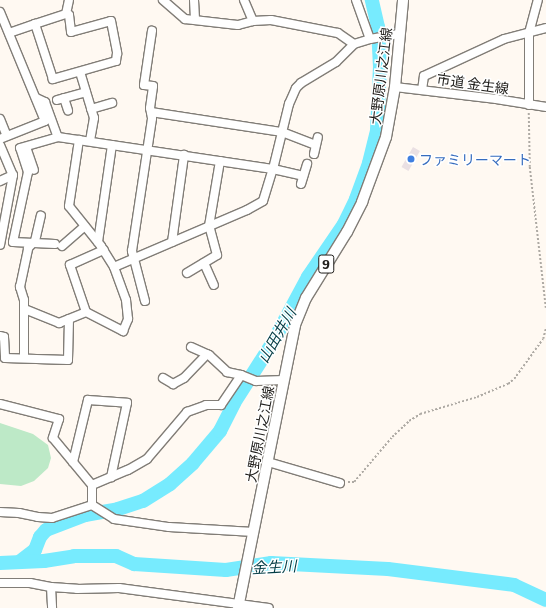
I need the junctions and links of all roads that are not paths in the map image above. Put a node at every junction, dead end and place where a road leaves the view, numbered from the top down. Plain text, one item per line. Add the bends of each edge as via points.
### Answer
1 (69, 0) edge
2 (163, 0) edge
3 (194, 0) edge
4 (244, 0) edge
5 (356, 0) edge
6 (403, 0) edge
7 (538, 0) edge
8 (0, 12) edge
9 (66, 14) junction
10 (195, 20) junction
11 (253, 21) junction
12 (35, 24) junction
13 (546, 28) edge
14 (152, 31) dead end
15 (9, 33) junction
16 (529, 33) junction
17 (399, 34) junction
18 (370, 39) junction
19 (354, 44) junction
20 (80, 72) junction
21 (395, 87) junction
22 (422, 90) junction
23 (86, 92) junction
24 (36, 98) junction
25 (112, 103) dead end
26 (529, 105) junction
27 (546, 107) edge
28 (91, 109) junction
29 (68, 110) dead end
30 (151, 112) junction
31 (0, 119) edge
32 (282, 132) junction
33 (58, 137) junction
34 (4, 138) edge
35 (79, 140) junction
36 (90, 142) junction
37 (0, 145) edge
38 (112, 145) junction
39 (26, 147) junction
40 (148, 150) junction
41 (314, 154) dead end
42 (184, 155) junction
43 (220, 161) junction
44 (307, 164) dead end
45 (273, 169) junction
46 (34, 170) dead end
47 (13, 175) junction
48 (0, 180) edge
49 (41, 216) dead end
50 (2, 223) edge
51 (85, 226) junction
52 (209, 226) junction
53 (98, 242) junction
54 (172, 242) junction
55 (33, 243) junction
56 (0, 245) edge
57 (104, 250) junction
58 (134, 258) junction
59 (204, 263) junction
60 (114, 267) junction
61 (187, 273) dead end
62 (214, 285) dead end
63 (145, 301) dead end
64 (27, 310) dead end
65 (86, 312) junction
66 (69, 319) junction
67 (0, 336) edge
68 (191, 347) dead end
69 (207, 354) junction
70 (24, 358) junction
71 (242, 375) junction
72 (163, 378) dead end
73 (284, 380) junction
74 (0, 404) edge
75 (73, 462) junction
76 (268, 462) junction
77 (111, 477) junction
78 (340, 483) road end
79 (92, 485) junction
80 (92, 505) junction
81 (0, 512) edge
82 (254, 532) junction
83 (0, 583) edge
84 (51, 587) junction
85 (239, 606) edge
86 (52, 608) edge
87 (269, 608) edge

1 - 9 street
2 - 10 street via 185,19
3 - 10 street
4 - 11 street
5 - 18 street
6 - 17 main road, 大野原川之江線 / 9
7 - 16 street
8 - 15 street
9 - 12 street
9 - 20 street via 69,15 71,32 111,21 116,60
10 - 11 street via 238,25
11 - 19 street via 271,20 338,33
12 - 15 street
12 - 20 street via 53,78
13 - 16 street
14 - 30 street via 144,85 153,86
15 - 24 street
16 - 22 street via 504,39 424,76
16 - 26 street
17 - 18 street
17 - 21 main road, 大野原川之江線 / 9
18 - 19 street
19 - 32 street via 336,62 296,88
20 - 23 street
21 - 22 street, 市道 金生線
21 - 73 main road, 大野原川之江線 / 9 via 386,137 362,202 300,311
22 - 26 street, 市道 金生線
23 - 28 street
23 - 29 street via 60,99
24 - 33 street via 44,102
24 - 34 street via 45,121
25 - 28 street
26 - 27 street, 市道 金生線
28 - 36 street via 94,118
30 - 32 street
30 - 40 street
31 - 34 street
32 - 41 street via 317,141
32 - 45 street
33 - 35 street
33 - 39 street
35 - 36 street
35 - 51 street via 69,206
36 - 38 street
37 - 47 street
38 - 40 street
38 - 53 street
39 - 46 street
39 - 55 street via 20,148 28,172 13,242
40 - 42 street
40 - 58 street via 132,251
42 - 43 street
42 - 54 street
43 - 45 street
43 - 52 street
44 - 45 street via 302,180
45 - 52 street via 263,201
47 - 48 street
47 - 50 street
49 - 55 street
50 - 56 street
51 - 53 street
51 - 55 street via 58,245
52 - 54 street
52 - 59 street via 217,255
53 - 57 street
54 - 58 street
55 - 70 street via 28,248 20,287 24,300
57 - 60 street
57 - 65 street via 70,265
58 - 60 street
58 - 63 street
59 - 61 street
59 - 62 street
60 - 65 street via 126,300 128,319 123,331
64 - 66 street via 59,323
65 - 66 street
66 - 70 street via 68,360
67 - 70 street via 4,337 5,358
68 - 69 street
69 - 71 street via 227,372
69 - 72 street via 184,378 173,384
71 - 73 street via 256,381
71 - 77 street via 221,405 206,405 187,412 147,459
73 - 76 main road, 大野原川之江線 / 9
74 - 75 street via 59,419 54,438
75 - 77 street via 88,400 127,403
75 - 79 street
76 - 78 street
76 - 82 main road, 大野原川之江線 / 9
77 - 79 street
79 - 80 street
80 - 81 street via 52,518 19,512
80 - 82 street via 114,519 169,528
82 - 85 main road, 大野原川之江線 / 9
83 - 84 street via 30,583
84 - 85 street via 119,588
84 - 86 street
85 - 87 street

